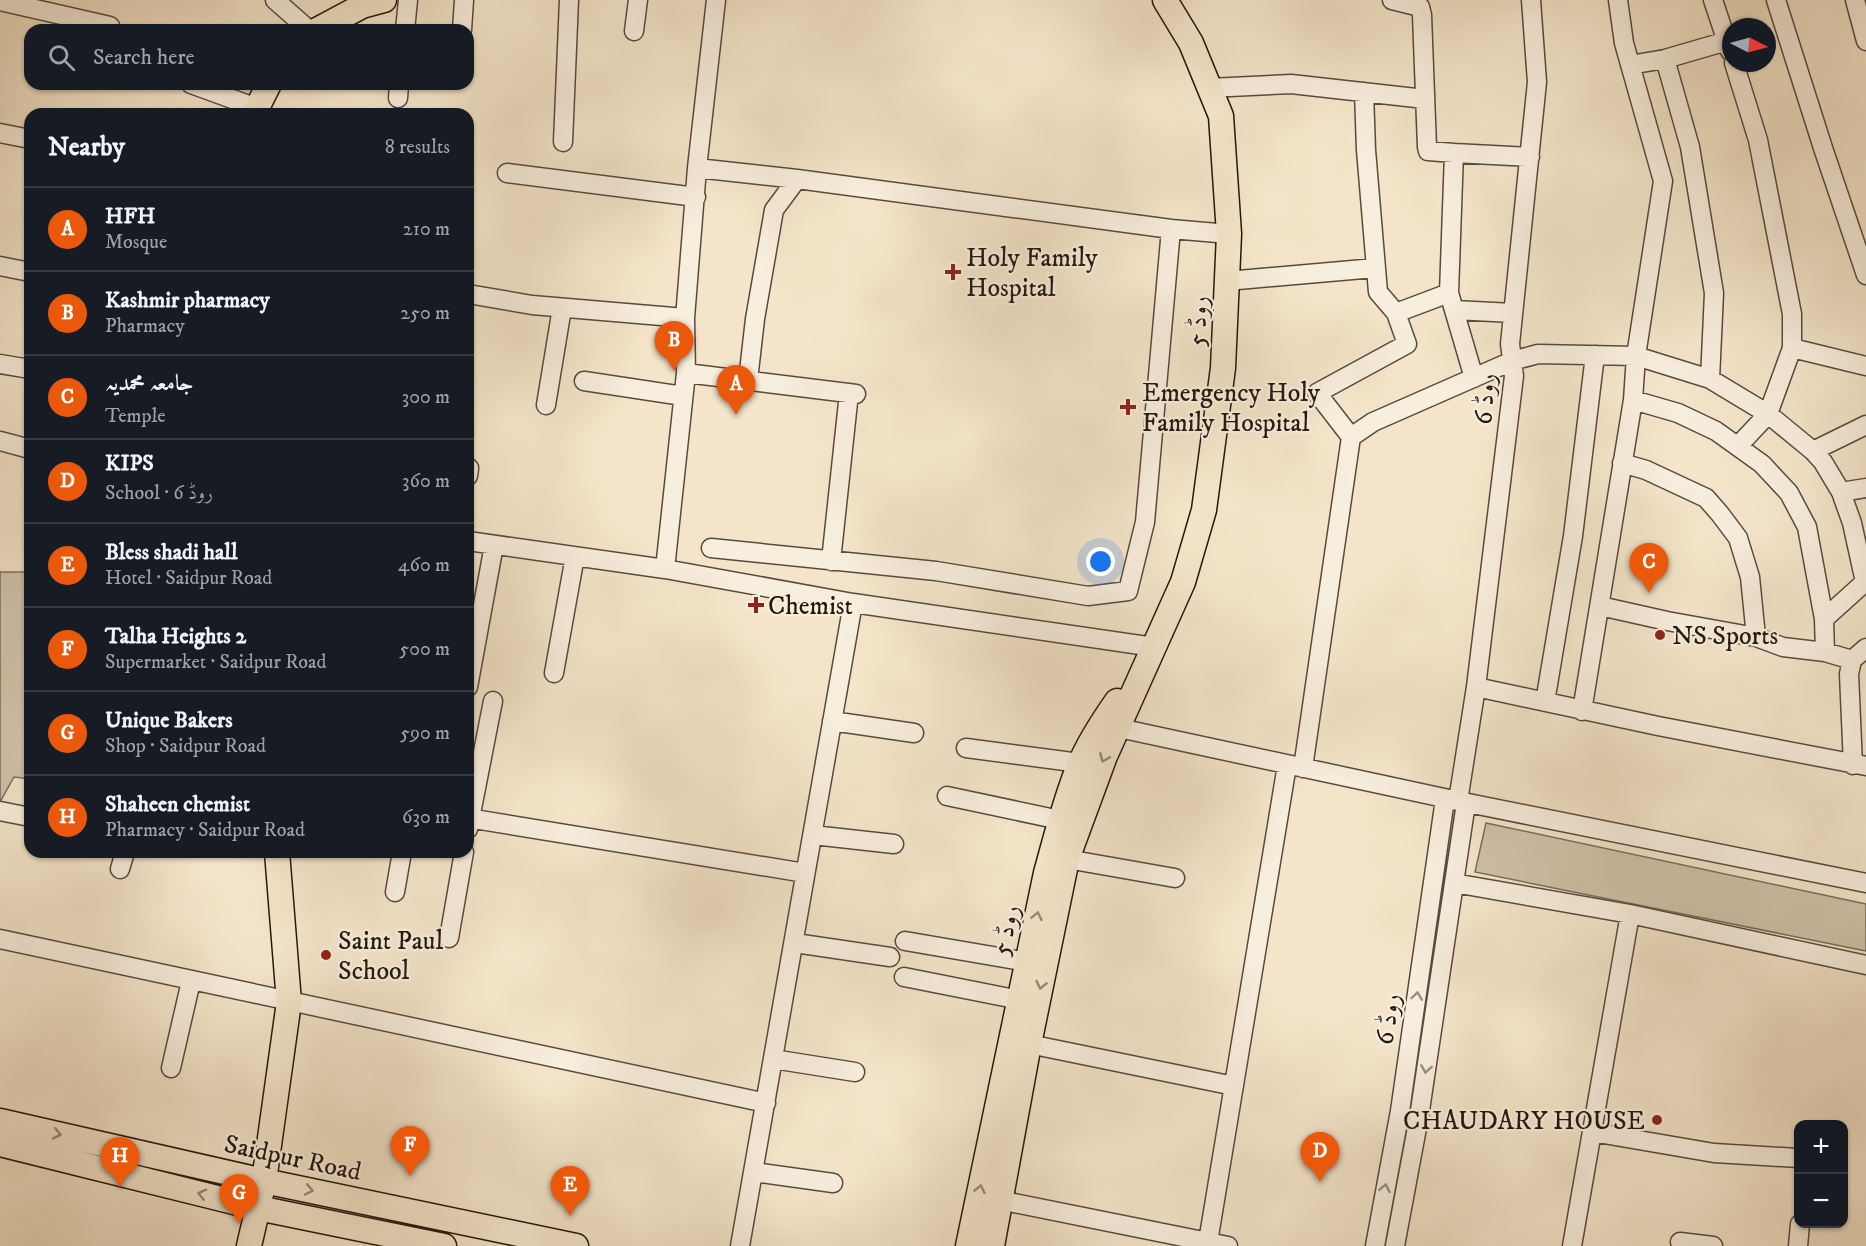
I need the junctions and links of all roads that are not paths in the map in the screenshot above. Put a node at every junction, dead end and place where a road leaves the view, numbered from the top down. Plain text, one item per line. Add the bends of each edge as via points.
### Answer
1 (0, 0) edge
2 (275, 0) edge
3 (384, 0) edge
4 (408, 0) edge
5 (464, 0) edge
6 (569, 0) edge
7 (638, 0) edge
8 (716, 0) edge
9 (1165, 0) edge
10 (1392, 0) edge
11 (1531, 0) edge
12 (1618, 0) edge
13 (1713, 0) edge
14 (1776, 0) edge
15 (1855, 0) edge
16 (102, 24) edge
17 (302, 24) edge
18 (328, 24) edge
19 (406, 24) edge
20 (462, 24) edge
21 (1722, 27) edge
22 (634, 31) dead end
23 (1866, 41) edge
24 (1722, 49) edge
25 (1665, 59) junction
26 (1630, 65) junction
27 (1737, 72) edge
28 (1209, 88) junction
29 (205, 90) edge
30 (266, 90) edge
31 (1364, 92) junction
32 (1425, 99) junction
33 (248, 108) edge
34 (257, 108) edge
35 (0, 133) edge
36 (24, 138) edge
37 (563, 142) dead end
38 (1454, 153) junction
39 (1530, 157) junction
40 (697, 168) junction
41 (507, 173) dead end
42 (797, 179) junction
43 (696, 196) junction
44 (1171, 229) junction
45 (1229, 234) junction
46 (0, 266) edge
47 (1375, 268) junction
48 (24, 271) edge
49 (1866, 276) edge
50 (1227, 281) junction
51 (474, 295) edge
52 (1452, 301) junction
53 (562, 308) junction
54 (1396, 313) junction
55 (1513, 313) junction
56 (686, 318) junction
57 (1792, 348) junction
58 (1595, 355) junction
59 (1636, 356) junction
60 (1512, 362) junction
61 (0, 364) edge
62 (1866, 366) edge
63 (24, 368) edge
64 (686, 373) junction
65 (1474, 378) junction
66 (1710, 379) junction
67 (584, 381) dead end
68 (747, 381) junction
69 (683, 396) junction
70 (1633, 400) junction
71 (546, 405) dead end
72 (1768, 414) junction
73 (1866, 425) edge
74 (1351, 437) junction
75 (0, 441) edge
76 (1738, 446) junction
77 (24, 447) edge
78 (1813, 451) junction
79 (1622, 463) junction
80 (1866, 488) edge
81 (1841, 492) junction
82 (474, 542) edge
83 (494, 545) junction
84 (711, 548) dead end
85 (575, 556) junction
86 (831, 561) junction
87 (665, 569) junction
88 (1865, 582) edge
89 (853, 603) junction
90 (1600, 606) junction
91 (1824, 620) junction
92 (1756, 637) junction
93 (1154, 647) junction
94 (1825, 652) junction
95 (474, 654) edge
96 (1859, 654) edge
97 (554, 673) dead end
98 (1476, 687) junction
99 (493, 701) dead end
100 (1545, 702) junction
101 (1582, 711) junction
102 (832, 721) junction
103 (1109, 726) junction
104 (914, 733) dead end
105 (966, 748) dead end
106 (1080, 763) junction
107 (1859, 765) edge
108 (1295, 767) junction
109 (947, 796) dead end
110 (474, 798) edge
111 (1456, 801) junction
112 (0, 811) edge
113 (24, 816) edge
114 (1060, 820) junction
115 (474, 824) edge
116 (813, 835) junction
117 (894, 844) dead end
118 (276, 858) edge
119 (401, 858) edge
120 (463, 858) edge
121 (1067, 859) junction
122 (805, 873) junction
123 (1174, 878) dead end
124 (1454, 883) junction
125 (1866, 883) edge
126 (395, 892) dead end
127 (1630, 914) junction
128 (1428, 918) junction
129 (1448, 923) junction
130 (449, 938) dead end
131 (0, 939) edge
132 (905, 941) dead end
133 (795, 943) junction
134 (890, 957) dead end
135 (1027, 962) junction
136 (1866, 965) edge
137 (904, 977) dead end
138 (191, 981) junction
139 (1020, 1000) junction
140 (289, 1002) junction
141 (1029, 1044) junction
142 (773, 1059) junction
143 (171, 1068) dead end
144 (855, 1072) dead end
145 (1234, 1086) junction
146 (766, 1103) junction
147 (1400, 1111) junction
148 (1419, 1117) junction
149 (0, 1121) edge
150 (1592, 1132) junction
151 (0, 1144) edge
152 (1794, 1158) edge
153 (754, 1172) junction
154 (264, 1180) junction
155 (833, 1183) dead end
156 (999, 1200) junction
157 (258, 1208) junction
158 (1800, 1228) edge
159 (1208, 1242) junction
160 (1680, 1242) dead end
161 (249, 1246) edge
162 (444, 1246) edge
163 (576, 1246) edge
164 (740, 1246) edge
165 (968, 1246) edge
166 (992, 1246) edge
167 (1228, 1246) edge
168 (1375, 1246) edge
169 (1395, 1246) edge
170 (1572, 1246) edge
171 (1713, 1246) edge
172 (1798, 1246) edge

1 - 16 street
2 - 17 street
3 - 18 main road via 362,6
4 - 19 street
5 - 20 street
6 - 37 street
7 - 22 street
8 - 40 street
9 - 28 main road, روڈ 5 via 1191,43
10 - 32 street via 1420,7
11 - 39 street, روڈ 6 via 1537,82
12 - 26 street
13 - 21 street
14 - 49 street
15 - 23 street
24 - 25 street
25 - 26 street
25 - 66 street via 1690,147 1714,293
26 - 59 street via 1663,182
27 - 57 street via 1758,140 1792,314
28 - 31 street via 1291,84
28 - 45 main road, روڈ 5 via 1221,116
29 - 33 street
30 - 34 main road
31 - 32 street
31 - 47 street
32 - 38 street via 1428,151
35 - 36 street
38 - 39 street
38 - 52 street
39 - 55 street, روڈ 6
40 - 42 street
40 - 43 street
41 - 43 street
42 - 44 street
42 - 68 street via 774,210
43 - 56 street
44 - 45 street
44 - 86 street via 1145,522 1128,591 1088,596 936,571
45 - 50 main road, روڈ 5
46 - 48 street
47 - 50 street
47 - 54 street via 1378,292
50 - 93 main road, روڈ 5 via 1223,368 1204,510 1183,582
51 - 53 street
52 - 54 street
52 - 55 street
52 - 65 street
53 - 56 street
53 - 71 street
54 - 74 street via 1407,344 1317,393
55 - 60 street, روڈ 6
56 - 64 street
57 - 62 street
57 - 72 street
58 - 59 street
58 - 60 street via 1538,354
58 - 100 street via 1573,536
59 - 66 street
59 - 70 street
60 - 65 street
60 - 98 street, روڈ 6 via 1514,376
61 - 63 street
64 - 68 street
64 - 69 street
65 - 74 street via 1373,422
66 - 72 street
67 - 69 street
68 - 86 street via 852,393
69 - 87 street
70 - 76 street via 1678,413
70 - 79 street
72 - 76 street
72 - 78 street
73 - 78 street
74 - 108 street
75 - 77 street
76 - 91 street via 1762,464 1789,493 1807,527
78 - 81 street
79 - 90 street
79 - 92 street via 1706,498 1720,514 1738,538 1750,577
80 - 81 street
81 - 88 street
82 - 83 street
83 - 85 street
83 - 95 street
84 - 86 street
85 - 87 street
85 - 97 street
87 - 89 street
88 - 91 street
89 - 93 street
89 - 102 street
90 - 92 street
90 - 101 street
91 - 94 street
92 - 94 street via 1783,647
93 - 103 main road, روڈ 5
94 - 96 street
96 - 107 street via 1849,674
98 - 100 street
98 - 111 street, روڈ 6
99 - 110 street
100 - 101 street
101 - 107 street
102 - 104 street
102 - 116 street
103 - 106 main road, روڈ 5
103 - 108 street
103 -> 121 main road, روڈ 5
105 - 106 street
106 - 114 main road, روڈ 5
108 - 111 street
108 - 145 street
109 - 114 street
111 - 124 street, روڈ 6
111 - 125 street
111 - 128 street, روڈ 6
112 - 113 street
135 -> 114 main road, روڈ 5
115 - 122 street
116 - 117 street
116 - 122 street
118 - 140 main road
119 - 126 street
120 - 130 street
121 - 123 street
121 -> 141 main road, روڈ 5
122 - 133 street
124 - 127 street
124 - 129 street, روڈ 6
127 - 136 street
127 - 150 street
128 - 129 street
147 -> 128 street, روڈ 6
129 -> 148 street, روڈ 6
131 - 138 street
132 - 135 street
133 - 134 street
133 - 142 street
135 - 139 main road, روڈ 5
137 - 139 street
138 - 140 street
138 - 143 street
165 -> 139 main road, روڈ 5
140 - 146 street
140 - 154 main road
141 - 145 street
141 - 156 main road, روڈ 5
142 - 144 street
142 - 146 street
145 - 159 street
146 - 153 street
147 - 148 street
168 -> 147 street, روڈ 6
148 - 169 street, روڈ 6
149 -> 154 main road, Saidpur Road
150 - 152 street via 1714,1153
150 - 170 street
157 -> 151 main road
153 - 155 street
153 - 164 street
154 - 157 main road
154 -> 163 main road, Saidpur Road
156 - 159 street
156 - 166 main road, روڈ 5
157 - 161 main road
157 - 162 main road
158 - 172 street
159 - 167 street
160 - 171 street

